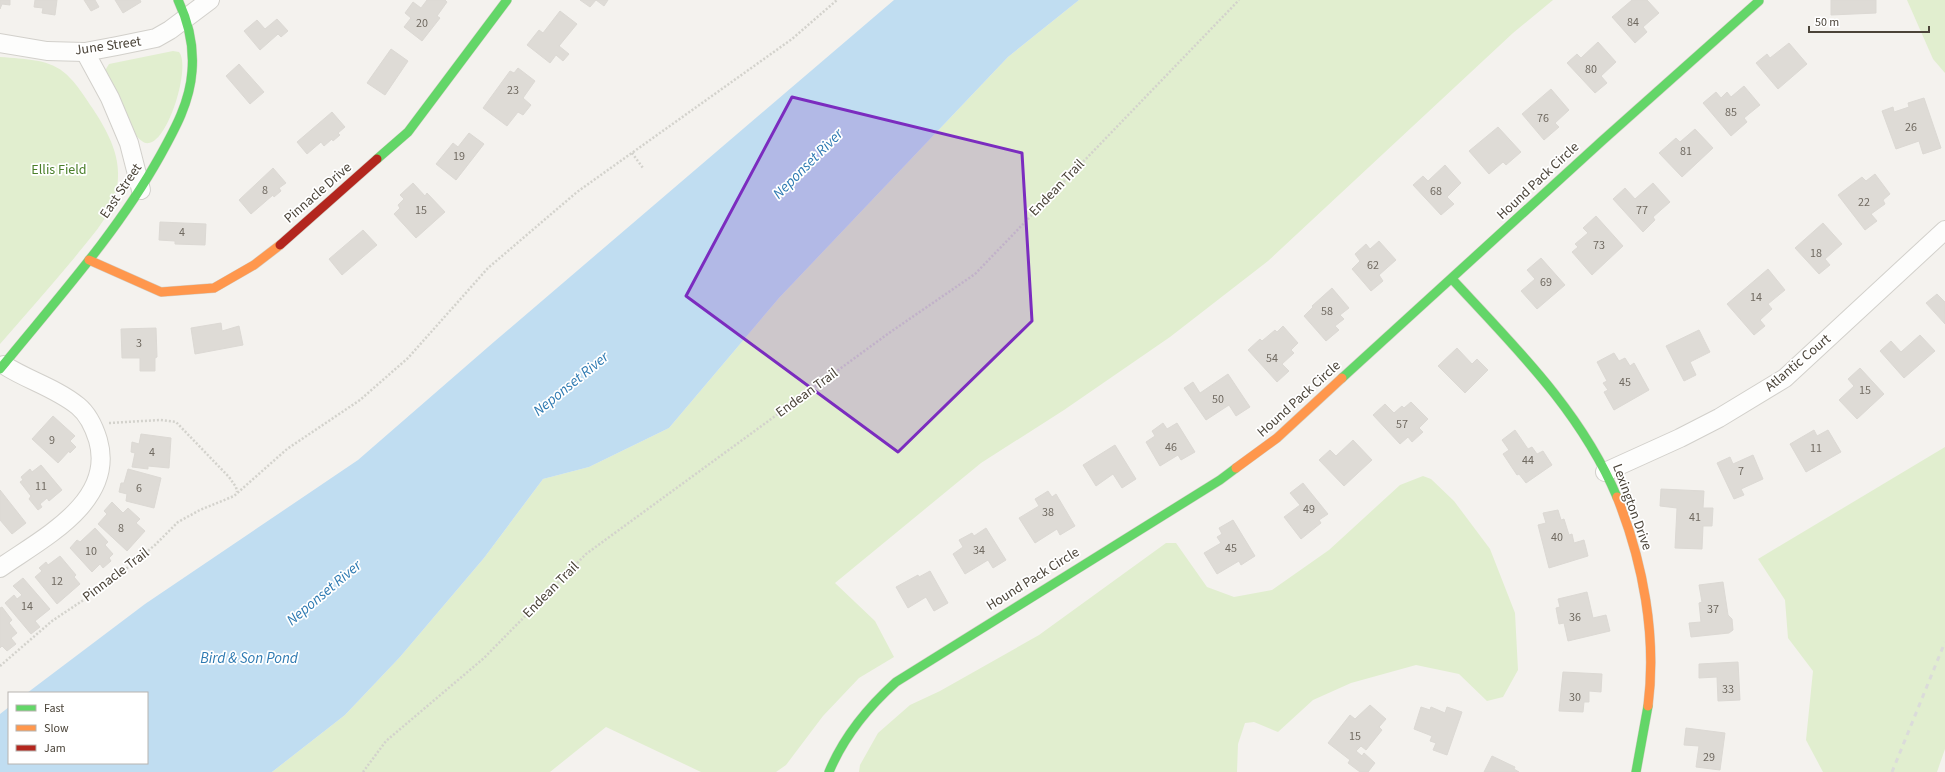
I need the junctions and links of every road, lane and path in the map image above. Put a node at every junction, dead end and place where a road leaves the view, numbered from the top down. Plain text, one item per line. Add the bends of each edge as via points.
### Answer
1 (178, 0) edge
2 (210, 0) edge
3 (507, 0) edge
4 (837, 0) edge
5 (1239, 0) edge
6 (1759, 1) edge
7 (186, 18) junction
8 (0, 43) edge
9 (85, 52) junction
10 (632, 153) junction
11 (642, 168) dead end
12 (141, 190) junction
13 (1945, 230) edge
14 (90, 260) junction
15 (1452, 279) junction
16 (2, 367) edge
17 (92, 424) junction
18 (1605, 472) junction
19 (237, 493) junction
20 (0, 568) edge
21 (0, 666) edge
22 (363, 772) edge
23 (829, 772) edge
24 (1636, 772) edge

1 - 7 street, East Street
2 - 7 street, June Street
3 - 14 street, Pinnacle Drive via 408,132 254,265 214,288 161,292
4 - 10 path, Pinnacle Trail via 792,39
5 - 22 path, Endean Trail via 975,274 586,554 484,658 386,741
6 - 15 street, Hound Pack Circle via 1602,140
7 - 9 street, June Street via 156,38
7 - 12 street, East Street via 192,71 183,112
8 - 9 street, June Street via 47,51
9 - 12 street via 110,98 128,143
10 - 11 path
10 - 19 path, Pinnacle Trail via 577,192 488,268 408,358 366,394 286,449
12 - 14 street, East Street
13 - 18 street, Atlantic Court via 1785,378 1719,418
14 - 16 street, East Street
15 - 18 street, Lexington Drive via 1538,371 1576,421
15 - 23 street, Hound Pack Circle via 1308,410 1252,457 1220,480 896,682 854,725
16 - 17 street via 71,401 83,411
17 - 19 path via 160,420 176,422 229,477
17 - 20 street via 100,448 100,465 97,480 87,499 64,523
18 - 24 street, Lexington Drive via 1633,546 1643,586 1650,636 1650,688 1645,736
19 - 21 path, Pinnacle Trail via 178,522 109,583 52,622

